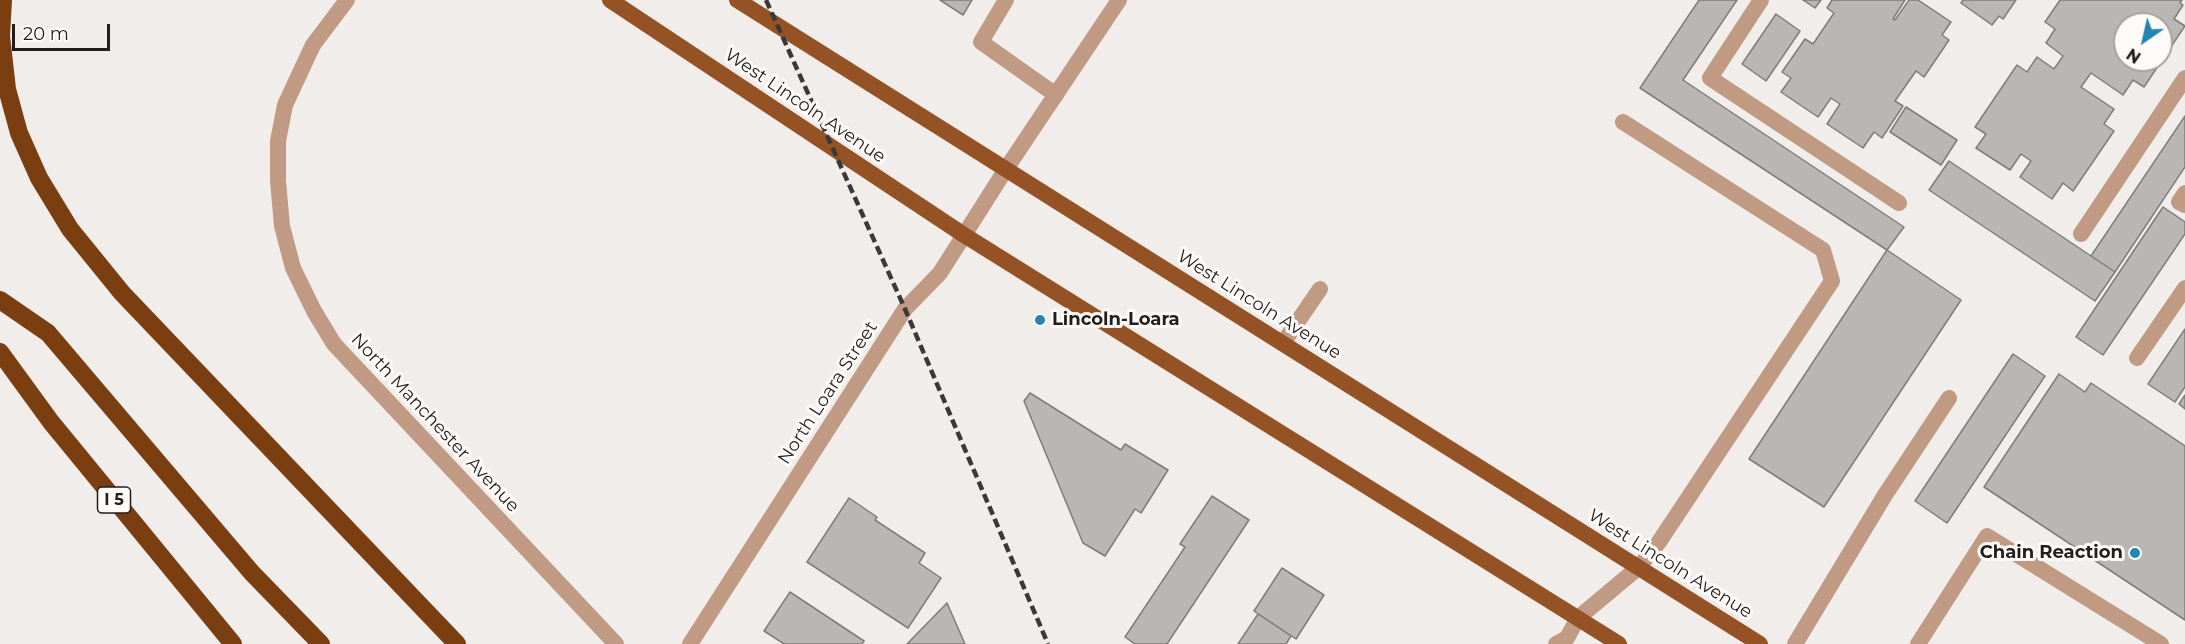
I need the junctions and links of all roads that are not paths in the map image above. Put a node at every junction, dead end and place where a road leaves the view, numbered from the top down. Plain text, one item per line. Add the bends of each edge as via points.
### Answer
1 (3, 0) edge
2 (347, 0) edge
3 (610, 0) edge
4 (737, 0) edge
5 (1006, 0) edge
6 (1119, 0) edge
7 (1761, 0) edge
8 (2185, 78) edge
9 (1056, 95) junction
10 (1623, 122) dead end
11 (1006, 169) junction
12 (2185, 193) edge
13 (1899, 203) dead end
14 (2185, 205) edge
15 (2081, 234) dead end
16 (964, 235) junction
17 (2185, 288) edge
18 (1320, 289) dead end
19 (0, 300) edge
20 (1283, 343) junction
21 (0, 352) edge
22 (2137, 358) dead end
23 (1949, 398) dead end
24 (1639, 567) junction
25 (1578, 618) junction
26 (1563, 642) edge
27 (232, 644) edge
28 (321, 644) edge
29 (457, 644) edge
30 (616, 644) edge
31 (690, 644) edge
32 (1619, 644) edge
33 (1760, 644) edge
34 (1795, 644) edge
35 (1918, 644) edge
36 (2161, 644) edge

1 - 29 highway via 1,36 7,89 19,133 39,178 70,229 122,293
2 - 30 street, North Manchester Avenue via 313,45 285,105 278,141 278,181 282,226 293,268 340,351
3 - 16 main road, West Lincoln Avenue
4 - 11 main road, West Lincoln Avenue
5 - 9 street via 981,42
6 - 9 street, North Loara Street
7 - 13 street via 1710,78
8 - 15 street
9 - 11 street, North Loara Street
10 - 24 street via 1823,250 1832,281
11 - 16 street, North Loara Street
11 - 20 main road, West Lincoln Avenue
12 - 14 street via 2179,202
16 - 25 main road, West Lincoln Avenue
16 - 31 street, North Loara Street via 940,273 905,309
17 - 22 street
18 - 20 street
19 - 28 highway via 48,333 252,573
20 - 24 main road, West Lincoln Avenue
21 - 27 highway, I 5 via 51,422
23 - 34 street
24 - 25 street
24 - 33 main road, West Lincoln Avenue
25 - 26 street
25 - 32 main road, West Lincoln Avenue
35 - 36 street via 1987,536

